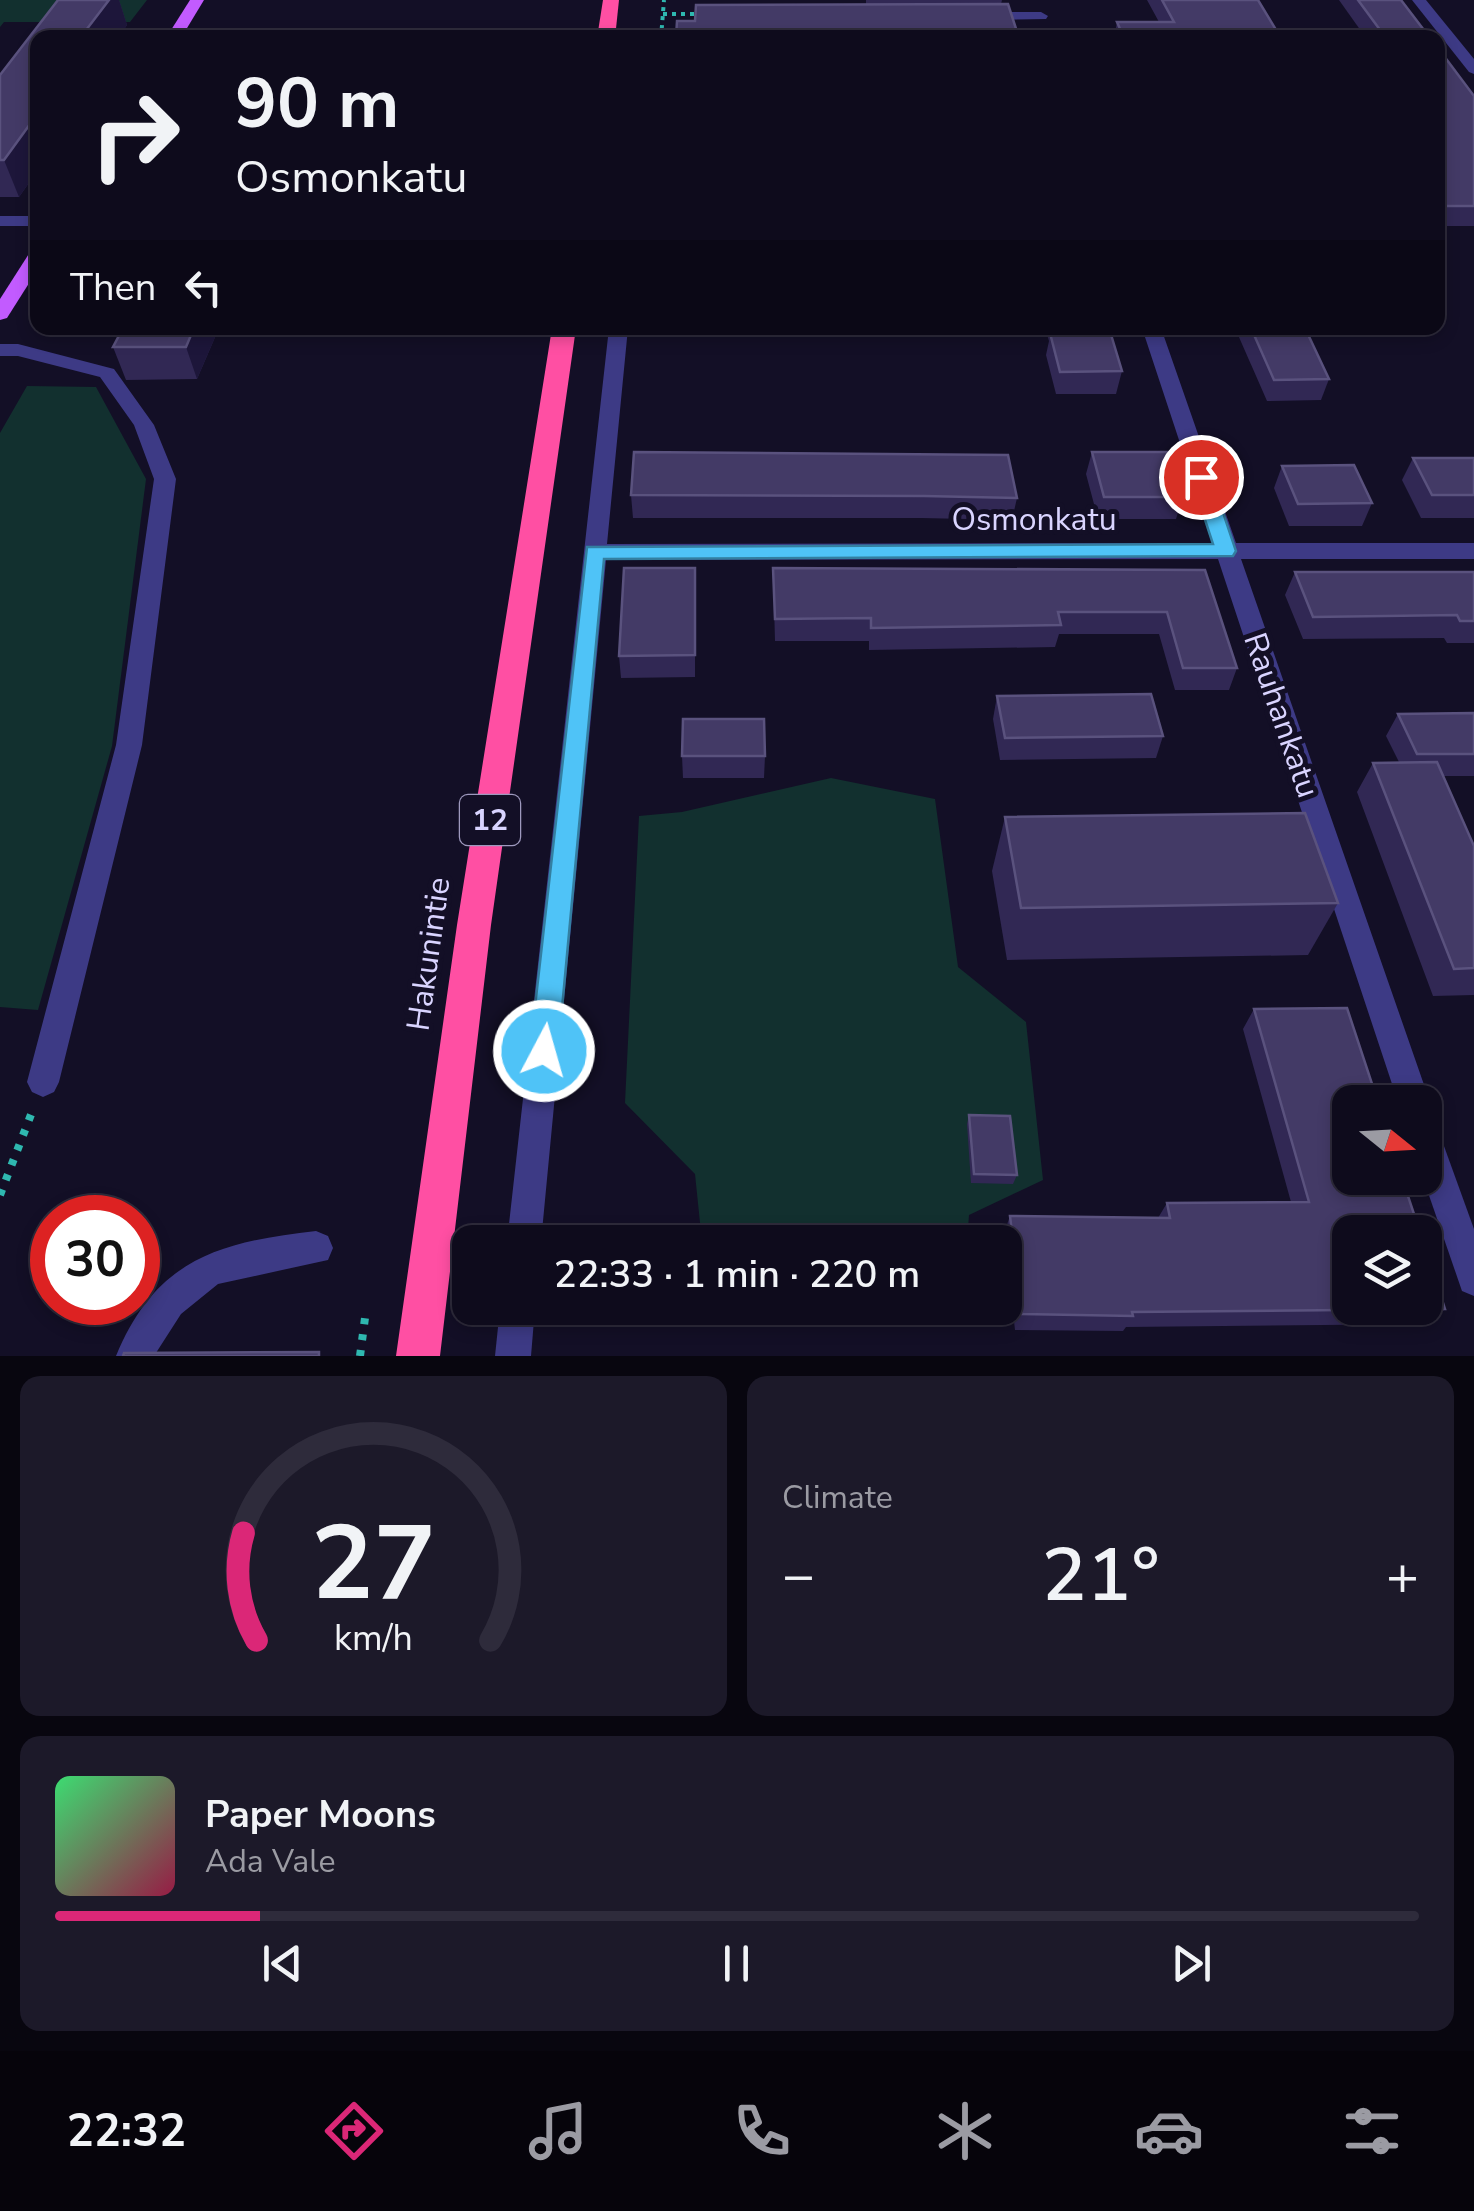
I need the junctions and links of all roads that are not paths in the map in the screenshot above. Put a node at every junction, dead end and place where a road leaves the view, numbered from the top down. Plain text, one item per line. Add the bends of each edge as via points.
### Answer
1 (198, 0) edge
2 (611, 0) edge
3 (1036, 0) edge
4 (1419, 0) edge
5 (963, 16) edge
6 (178, 30) edge
7 (607, 30) edge
8 (1443, 30) edge
9 (1445, 33) edge
10 (1474, 70) edge
11 (0, 221) edge
12 (30, 221) edge
13 (30, 267) edge
14 (0, 314) edge
15 (563, 335) edge
16 (617, 335) edge
17 (1153, 335) edge
18 (0, 350) edge
19 (1226, 551) junction
20 (1474, 551) edge
21 (594, 552) junction
22 (43, 1082) road end
23 (1408, 1085) edge
24 (1442, 1185) edge
25 (526, 1225) edge
26 (316, 1248) dead end
27 (1474, 1278) edge
28 (516, 1325) edge
29 (134, 1356) edge
30 (418, 1356) edge
31 (513, 1356) edge

1 - 6 main road
2 - 7 highway
3 - 5 street via 1043,22
4 - 8 street
9 - 10 street
11 - 12 street
13 - 14 main road
15 - 30 highway, Hakunintie / 12 via 474,925
16 - 21 street
17 - 19 street, Rauhankatu
18 - 22 street via 107,373 144,426 165,479 129,745
19 - 20 street, Osmonkatu
19 - 21 street, Osmonkatu
19 - 23 street, Rauhankatu
21 - 25 street
24 - 27 street
26 - 29 street via 236,1257 186,1281
28 - 31 street

